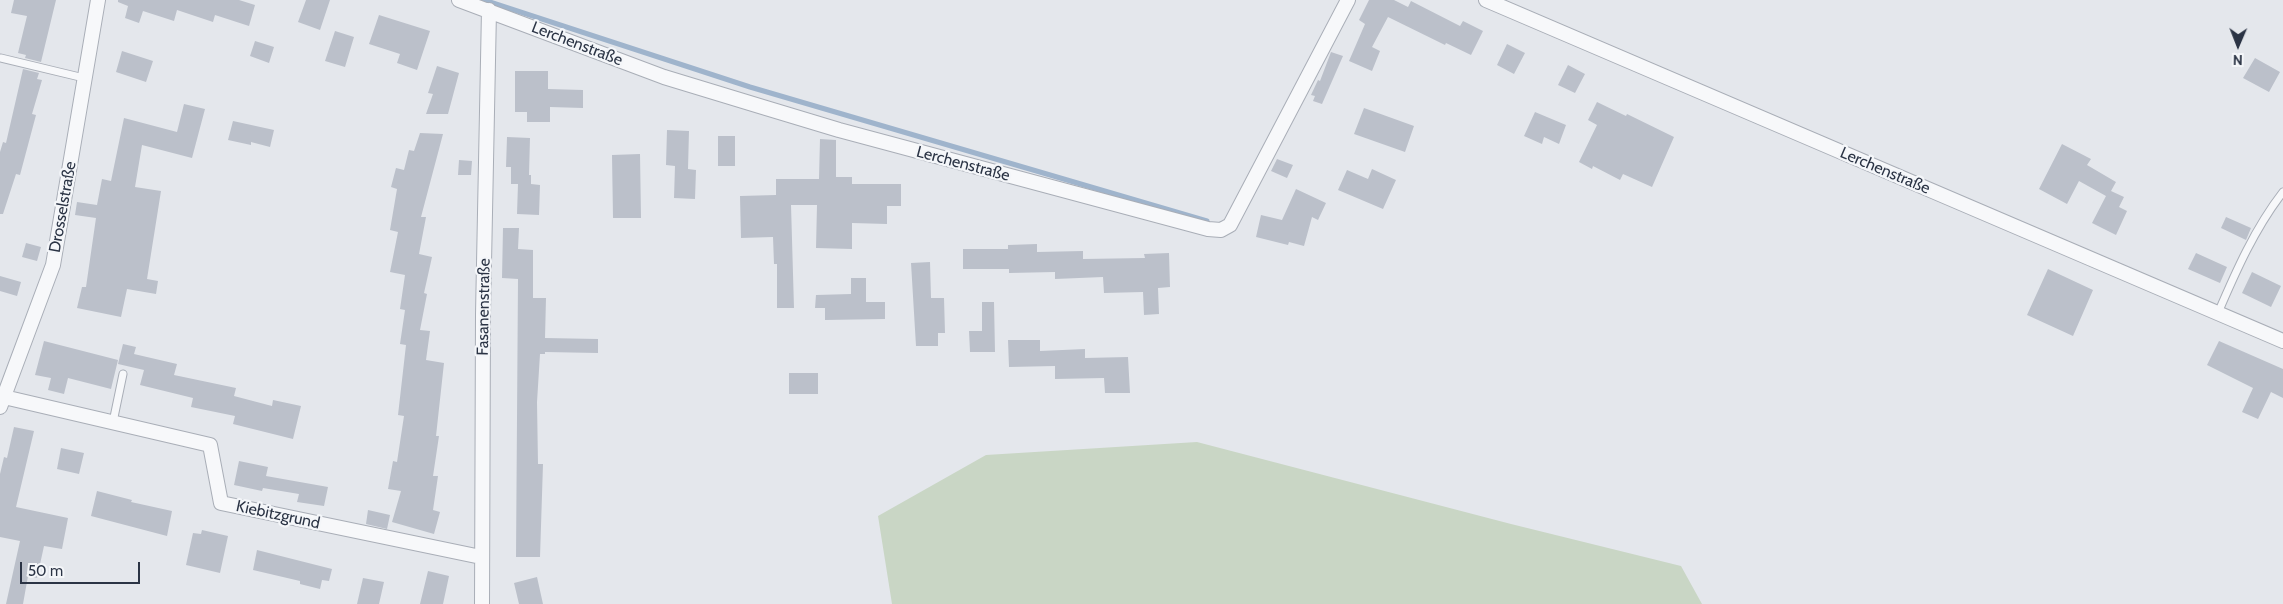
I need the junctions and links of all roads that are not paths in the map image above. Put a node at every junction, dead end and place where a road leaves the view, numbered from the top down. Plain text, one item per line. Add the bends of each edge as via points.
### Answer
1 (98, 0) edge
2 (459, 0) edge
3 (1348, 0) edge
4 (1486, 0) edge
5 (489, 10) junction
6 (2, 58) dead end
7 (84, 78) junction
8 (2283, 192) edge
9 (2218, 313) junction
10 (2283, 341) edge
11 (123, 374) dead end
12 (2, 402) edge
13 (113, 422) junction
14 (481, 557) junction
15 (482, 604) edge

1 - 7 street, Drosselstraße
2 - 5 street, Lerchenstraße
3 - 5 street, Lerchenstraße via 1230,225 1221,230 1208,230 839,130 664,77
4 - 9 street, Lerchenstraße
5 - 14 street, Fasanenstraße
6 - 7 lane
7 - 12 street, Drosselstraße via 53,265
8 - 9 lane via 2249,246
9 - 10 street, Lerchenstraße
11 - 13 lane
12 - 13 street, Kiebitzgrund
13 - 14 street, Kiebitzgrund via 210,445 221,503
14 - 15 street, Fasanenstraße

